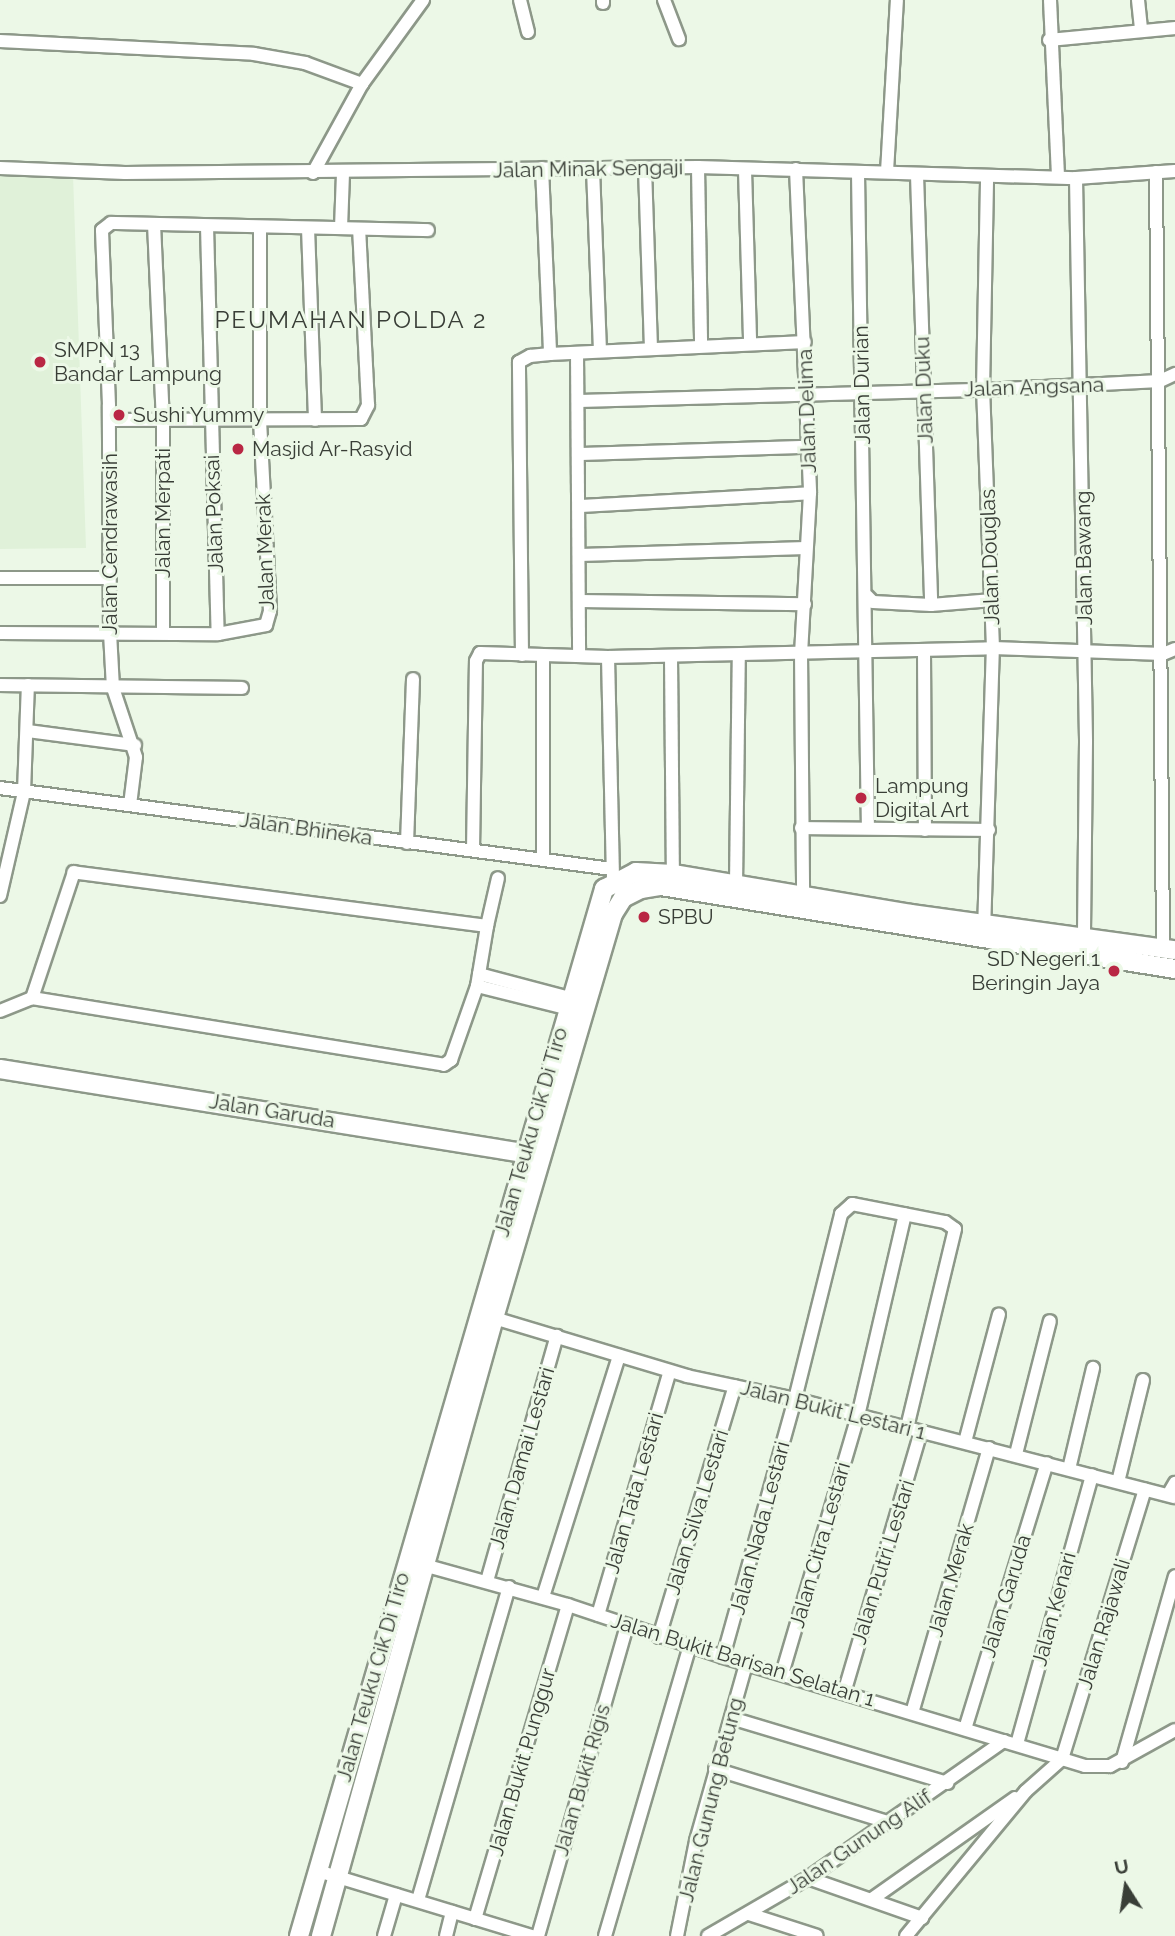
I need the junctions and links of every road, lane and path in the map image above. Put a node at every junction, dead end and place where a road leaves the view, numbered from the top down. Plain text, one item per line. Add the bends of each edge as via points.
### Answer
1 (423, 0) edge
2 (520, 0) edge
3 (664, 0) edge
4 (897, 0) edge
5 (1050, 0) edge
6 (1138, 0) edge
7 (1175, 28) edge
8 (1141, 31) junction
9 (528, 32) dead end
10 (679, 39) dead end
11 (1049, 40) junction
12 (0, 41) edge
13 (362, 84) junction
14 (698, 167) junction
15 (0, 168) edge
16 (542, 168) junction
17 (593, 169) junction
18 (645, 169) junction
19 (796, 169) junction
20 (745, 170) junction
21 (1175, 171) edge
22 (887, 172) junction
23 (1156, 172) junction
24 (313, 173) junction
25 (343, 173) junction
26 (858, 173) junction
27 (917, 175) junction
28 (987, 176) junction
29 (1058, 176) junction
30 (1076, 178) junction
31 (154, 224) junction
32 (207, 226) junction
33 (260, 227) junction
34 (308, 228) junction
35 (341, 228) junction
36 (359, 229) junction
37 (428, 230) dead end
38 (805, 342) junction
39 (750, 343) junction
40 (701, 346) junction
41 (651, 349) junction
42 (600, 351) junction
43 (577, 353) junction
44 (550, 355) junction
45 (1175, 374) edge
46 (1160, 381) junction
47 (1081, 385) junction
48 (924, 389) junction
49 (983, 390) junction
50 (862, 392) junction
51 (807, 393) junction
52 (579, 401) junction
53 (109, 420) junction
54 (211, 420) junction
55 (314, 421) junction
56 (163, 422) junction
57 (260, 422) junction
58 (808, 447) junction
59 (580, 454) junction
60 (810, 493) junction
61 (581, 506) junction
62 (806, 548) junction
63 (580, 555) junction
64 (0, 578) edge
65 (109, 578) junction
66 (867, 596) junction
67 (993, 600) junction
68 (580, 601) junction
69 (805, 604) junction
70 (931, 605) junction
71 (0, 633) edge
72 (110, 633) junction
73 (163, 633) junction
74 (218, 634) junction
75 (993, 649) junction
76 (1085, 649) junction
77 (924, 651) junction
78 (1172, 651) edge
79 (801, 652) junction
80 (864, 652) junction
81 (522, 655) junction
82 (738, 655) junction
83 (544, 656) junction
84 (579, 656) junction
85 (671, 656) junction
86 (608, 657) junction
87 (413, 679) dead end
88 (0, 685) edge
89 (28, 685) junction
90 (113, 688) junction
91 (242, 688) dead end
92 (28, 731) junction
93 (135, 745) junction
94 (0, 788) edge
95 (24, 792) junction
96 (130, 805) junction
97 (801, 828) junction
98 (868, 828) junction
99 (925, 830) junction
100 (989, 830) junction
101 (407, 843) junction
102 (6, 844) edge
103 (473, 850) junction
104 (543, 860) junction
105 (1170, 861) edge
106 (673, 874) junction
107 (613, 875) junction
108 (498, 878) dead end
109 (736, 885) junction
110 (0, 893) edge
111 (803, 903) junction
112 (487, 926) junction
113 (984, 931) junction
114 (1084, 938) junction
115 (1169, 950) edge
116 (1175, 969) edge
117 (478, 980) junction
118 (32, 999) junction
119 (567, 1003) junction
120 (0, 1011) edge
121 (0, 1069) edge
122 (535, 1155) junction
123 (905, 1214) junction
124 (999, 1314) dead end
125 (494, 1318) junction
126 (1050, 1321) dead end
127 (557, 1336) junction
128 (619, 1356) junction
129 (1093, 1368) dead end
130 (670, 1371) junction
131 (1143, 1380) dead end
132 (735, 1387) junction
133 (795, 1399) junction
134 (858, 1416) junction
135 (907, 1428) junction
136 (921, 1432) junction
137 (965, 1442) junction
138 (989, 1447) junction
139 (1016, 1454) junction
140 (1047, 1463) junction
141 (1069, 1469) junction
142 (1092, 1475) junction
143 (1118, 1482) junction
144 (1175, 1483) edge
145 (1145, 1489) junction
146 (1171, 1496) edge
147 (414, 1563) junction
148 (1175, 1576) edge
149 (487, 1581) junction
150 (509, 1587) junction
151 (543, 1597) junction
152 (568, 1605) junction
153 (598, 1615) junction
154 (627, 1625) junction
155 (659, 1637) junction
156 (690, 1646) junction
157 (723, 1657) junction
158 (746, 1664) junction
159 (782, 1674) junction
160 (844, 1693) junction
161 (912, 1713) junction
162 (731, 1718) junction
163 (965, 1729) junction
164 (1175, 1730) edge
165 (1004, 1741) junction
166 (1017, 1744) junction
167 (1062, 1759) junction
168 (1122, 1762) junction
169 (715, 1769) junction
170 (947, 1783) junction
171 (1026, 1791) junction
172 (890, 1823) junction
173 (318, 1871) junction
174 (339, 1878) junction
175 (808, 1878) junction
176 (396, 1895) junction
177 (872, 1899) junction
178 (418, 1900) junction
179 (452, 1912) junction
180 (749, 1914) junction
181 (475, 1919) junction
182 (922, 1919) junction
183 (503, 1932) edge
184 (299, 1936) edge
185 (321, 1936) edge
186 (384, 1936) edge
187 (446, 1936) edge
188 (532, 1936) edge
189 (538, 1936) edge
190 (605, 1936) edge
191 (677, 1936) edge
192 (708, 1936) edge
193 (817, 1936) edge
194 (905, 1936) edge

1 - 13 street
2 - 9 street
3 - 10 street
4 - 22 street
5 - 11 street
6 - 8 street
7 - 8 street
8 - 11 street
11 - 29 street
12 - 13 street via 254,54 305,63
13 - 24 street
14 - 18 street, Jalan Minak Sengaji
14 - 20 street, Jalan Minak Sengaji
14 - 40 street
15 - 24 street, Jalan Minak Sengaji
16 - 17 street, Jalan Minak Sengaji
16 - 25 street, Jalan Minak Sengaji
16 - 44 street
17 - 18 street, Jalan Minak Sengaji
17 - 42 street
18 - 41 street
19 - 20 street, Jalan Minak Sengaji
19 - 26 street, Jalan Minak Sengaji
19 - 38 street, Jalan Delima
20 - 39 street
21 - 23 street, Jalan Minak Sengaji
22 - 26 street, Jalan Minak Sengaji
22 - 27 street, Jalan Minak Sengaji
23 - 30 street, Jalan Minak Sengaji
23 - 46 street
24 - 25 street, Jalan Minak Sengaji
25 - 35 street
26 - 50 street, Jalan Durian
27 - 28 street, Jalan Minak Sengaji
27 - 48 street, Jalan Duku
28 - 29 street, Jalan Minak Sengaji
28 - 49 street, Jalan Douglas
29 - 30 street, Jalan Minak Sengaji
30 - 47 street, Jalan Bawang
31 - 32 street, Jalan Cendrawasih
31 - 53 street, Jalan Cendrawasih via 111,223 102,230
31 - 56 street, Jalan Merpati
32 - 33 street, Jalan Cendrawasih
32 - 54 street, Jalan Poksai
33 - 34 street, Jalan Cendrawasih
33 - 57 street, Jalan Merak
34 - 35 street, Jalan Cendrawasih
34 - 55 street
35 - 36 street, Jalan Cendrawasih
36 - 37 street, Jalan Cendrawasih
36 - 55 street via 366,414 348,421
38 - 39 street
38 - 51 street, Jalan Delima
39 - 40 street
40 - 41 street
41 - 42 street
42 - 43 street
43 - 44 street
43 - 52 street
44 - 81 street via 530,356 517,369
45 - 46 street, Jalan Angsana
46 - 47 street, Jalan Angsana
46 - 78 street
47 - 49 street, Jalan Angsana
47 - 76 street, Jalan Bawang
48 - 49 street, Jalan Angsana
48 - 50 street, Jalan Angsana
48 - 70 street, Jalan Duku
49 - 67 street, Jalan Douglas
50 - 51 street, Jalan Angsana
50 - 66 street, Jalan Durian
51 - 52 street, Jalan Angsana
51 - 58 street, Jalan Delima
52 - 59 street
53 - 56 street
53 - 65 street, Jalan Cendrawasih
54 - 56 street
54 - 57 street
54 - 74 street, Jalan Poksai
55 - 57 street
56 - 73 street, Jalan Merpati
57 - 74 street, Jalan Merak via 270,611 266,625
58 - 59 street
58 - 60 street, Jalan Delima
59 - 61 street
60 - 61 street
60 - 62 street, Jalan Delima
61 - 63 street
62 - 63 street
62 - 69 street, Jalan Delima
63 - 68 street
64 - 65 street
65 - 72 street, Jalan Cendrawasih
66 - 70 street via 873,602
66 - 80 street, Jalan Durian
67 - 70 street
67 - 75 street, Jalan Douglas
68 - 69 street
68 - 84 street
69 - 79 street, Jalan Delima
71 - 72 street
72 - 73 street
72 - 90 street, Jalan Cendrawasih
73 - 74 street
75 - 76 street
75 - 77 street
75 - 100 street, Jalan Douglas
76 - 78 street
76 - 114 street, Jalan Bawang
77 - 80 street
77 - 99 street
78 - 105 street
79 - 80 street
79 - 82 street
79 - 97 street, Jalan Delima
80 - 98 street, Jalan Durian
81 - 83 street
81 - 103 street via 477,656
82 - 85 street
82 - 109 street
83 - 84 street
83 - 104 street
84 - 86 street
85 - 86 street
85 - 106 street
86 - 107 street
87 - 101 street
88 - 89 street
89 - 90 street
89 - 92 street
90 - 91 street
90 - 93 street, Jalan Cendrawasih
92 - 93 street
92 - 95 street
93 - 96 street, Jalan Cendrawasih
94 - 95 street, Jalan Bhineka
95 - 96 street, Jalan Bhineka
95 - 102 street
96 - 101 street, Jalan Bhineka
97 - 98 street
97 - 111 street, Jalan Delima
98 - 99 street
99 - 100 street
100 - 113 street, Jalan Douglas
101 - 103 street, Jalan Bhineka
102 - 110 street
103 - 104 street, Jalan Bhineka
104 - 107 street, Jalan Bhineka
105 - 115 street
106 - 107 street, Jalan Teuku Cik Di Tiro
106 - 109 street, Jalan Teuku Cik Di Tiro
107 - 119 street, Jalan Teuku Cik Di Tiro via 599,900
108 - 112 street
109 - 111 street, Jalan Teuku Cik Di Tiro
111 - 113 street, Jalan Teuku Cik Di Tiro
111 - 122 street, Jalan Teuku Cik Di Tiro via 661,887 641,888 623,898 613,914
112 - 117 street
112 - 118 street via 74,872
113 - 114 street, Jalan Teuku Cik Di Tiro
113 - 116 street, Jalan Teuku Cik Di Tiro
114 - 115 street, Jalan Teuku Cik Di Tiro
117 - 118 street via 451,1060 437,1066
117 - 119 street
118 - 120 street
119 - 122 street, Jalan Teuku Cik Di Tiro
121 - 122 street, Jalan Garuda
122 - 125 street, Jalan Teuku Cik Di Tiro
122 - 147 street, Jalan Teuku Cik Di Tiro
123 - 133 street, Jalan Nada Lestari via 861,1203 841,1214
123 - 134 street, Jalan Citra Lestari
123 - 135 street via 953,1225 956,1234
124 - 137 street
125 - 127 street, Jalan Bukit Lestari 1
125 - 147 street, Jalan Teuku Cik Di Tiro
126 - 139 street
127 - 128 street, Jalan Bukit Lestari 1
127 - 149 street, Jalan Damai Lestari
128 - 130 street, Jalan Bukit Lestari 1
128 - 151 street
129 - 141 street
130 - 132 street, Jalan Bukit Lestari 1
130 - 153 street, Jalan Tata Lestari
131 - 143 street
132 - 133 street, Jalan Bukit Lestari 1
132 - 155 street, Jalan Silva Lestari
133 - 134 street, Jalan Bukit Lestari 1
133 - 157 street, Jalan Nada Lestari
134 - 135 street, Jalan Bukit Lestari 1
134 - 159 street, Jalan Citra Lestari
135 - 136 street, Jalan Bukit Lestari 1
136 - 137 street, Jalan Bukit Lestari 1
136 - 160 street, Jalan Putri Lestari
137 - 138 street, Jalan Bukit Lestari 1
138 - 139 street, Jalan Bukit Lestari 1
138 - 161 street, Jalan Merak
139 - 140 street, Jalan Bukit Lestari 1
140 - 141 street, Jalan Bukit Lestari 1
140 - 163 street, Jalan Garuda
141 - 142 street, Jalan Bukit Lestari 1
142 - 143 street, Jalan Bukit Lestari 1
142 - 166 street, Jalan Kenari
143 - 145 street, Jalan Bukit Lestari 1
144 - 146 street
145 - 146 street, Jalan Bukit Lestari 1
145 - 167 street, Jalan Rajawali
147 - 149 street, Jalan Bukit Barisan Selatan 1
147 - 173 street, Jalan Teuku Cik Di Tiro
147 - 174 street, Jalan Teuku Cik Di Tiro
148 - 168 street
149 - 150 street, Jalan Bukit Barisan Selatan 1
150 - 151 street, Jalan Bukit Barisan Selatan 1
150 - 178 street
151 - 152 street, Jalan Bukit Barisan Selatan 1
152 - 153 street, Jalan Bukit Barisan Selatan 1
152 - 181 street, Jalan Bukit Punggur
153 - 154 street, Jalan Bukit Barisan Selatan 1
154 - 155 street, Jalan Bukit Barisan Selatan 1
154 - 189 street, Jalan Bukit Rigis
155 - 156 street, Jalan Bukit Barisan Selatan 1
156 - 157 street, Jalan Bukit Barisan Selatan 1
156 - 190 street
157 - 158 street, Jalan Bukit Barisan Selatan 1
158 - 159 street, Jalan Bukit Barisan Selatan 1
158 - 162 street, Jalan Gunung Betung
159 - 160 street, Jalan Bukit Barisan Selatan 1
160 - 161 street, Jalan Bukit Barisan Selatan 1
161 - 163 street, Jalan Bukit Barisan Selatan 1
162 - 169 street, Jalan Gunung Betung
162 - 170 street
163 - 165 street, Jalan Bukit Barisan Selatan 1
164 - 168 street
165 - 166 street, Jalan Bukit Barisan Selatan 1
165 - 170 street, Jalan Gunung Alif
166 - 167 street, Jalan Bukit Barisan Selatan 1
167 - 168 street, Jalan Bukit Barisan Selatan 1 via 1099,1768
167 - 171 street
169 - 172 street
169 - 191 street, Jalan Gunung Betung
170 - 172 street, Jalan Gunung Alif
171 - 177 street
171 - 182 street
172 - 175 street, Jalan Gunung Alif
173 - 174 street
173 - 184 street, Jalan Teuku Cik Di Tiro
174 - 176 street
174 - 185 street, Jalan Teuku Cik Di Tiro
175 - 177 street
175 - 180 street, Jalan Gunung Alif
176 - 178 street
176 - 186 street
177 - 182 street
178 - 179 street
179 - 181 street
179 - 187 street
180 - 192 street, Jalan Gunung Alif
180 - 193 street
181 - 183 street
182 - 194 street
183 - 188 street

